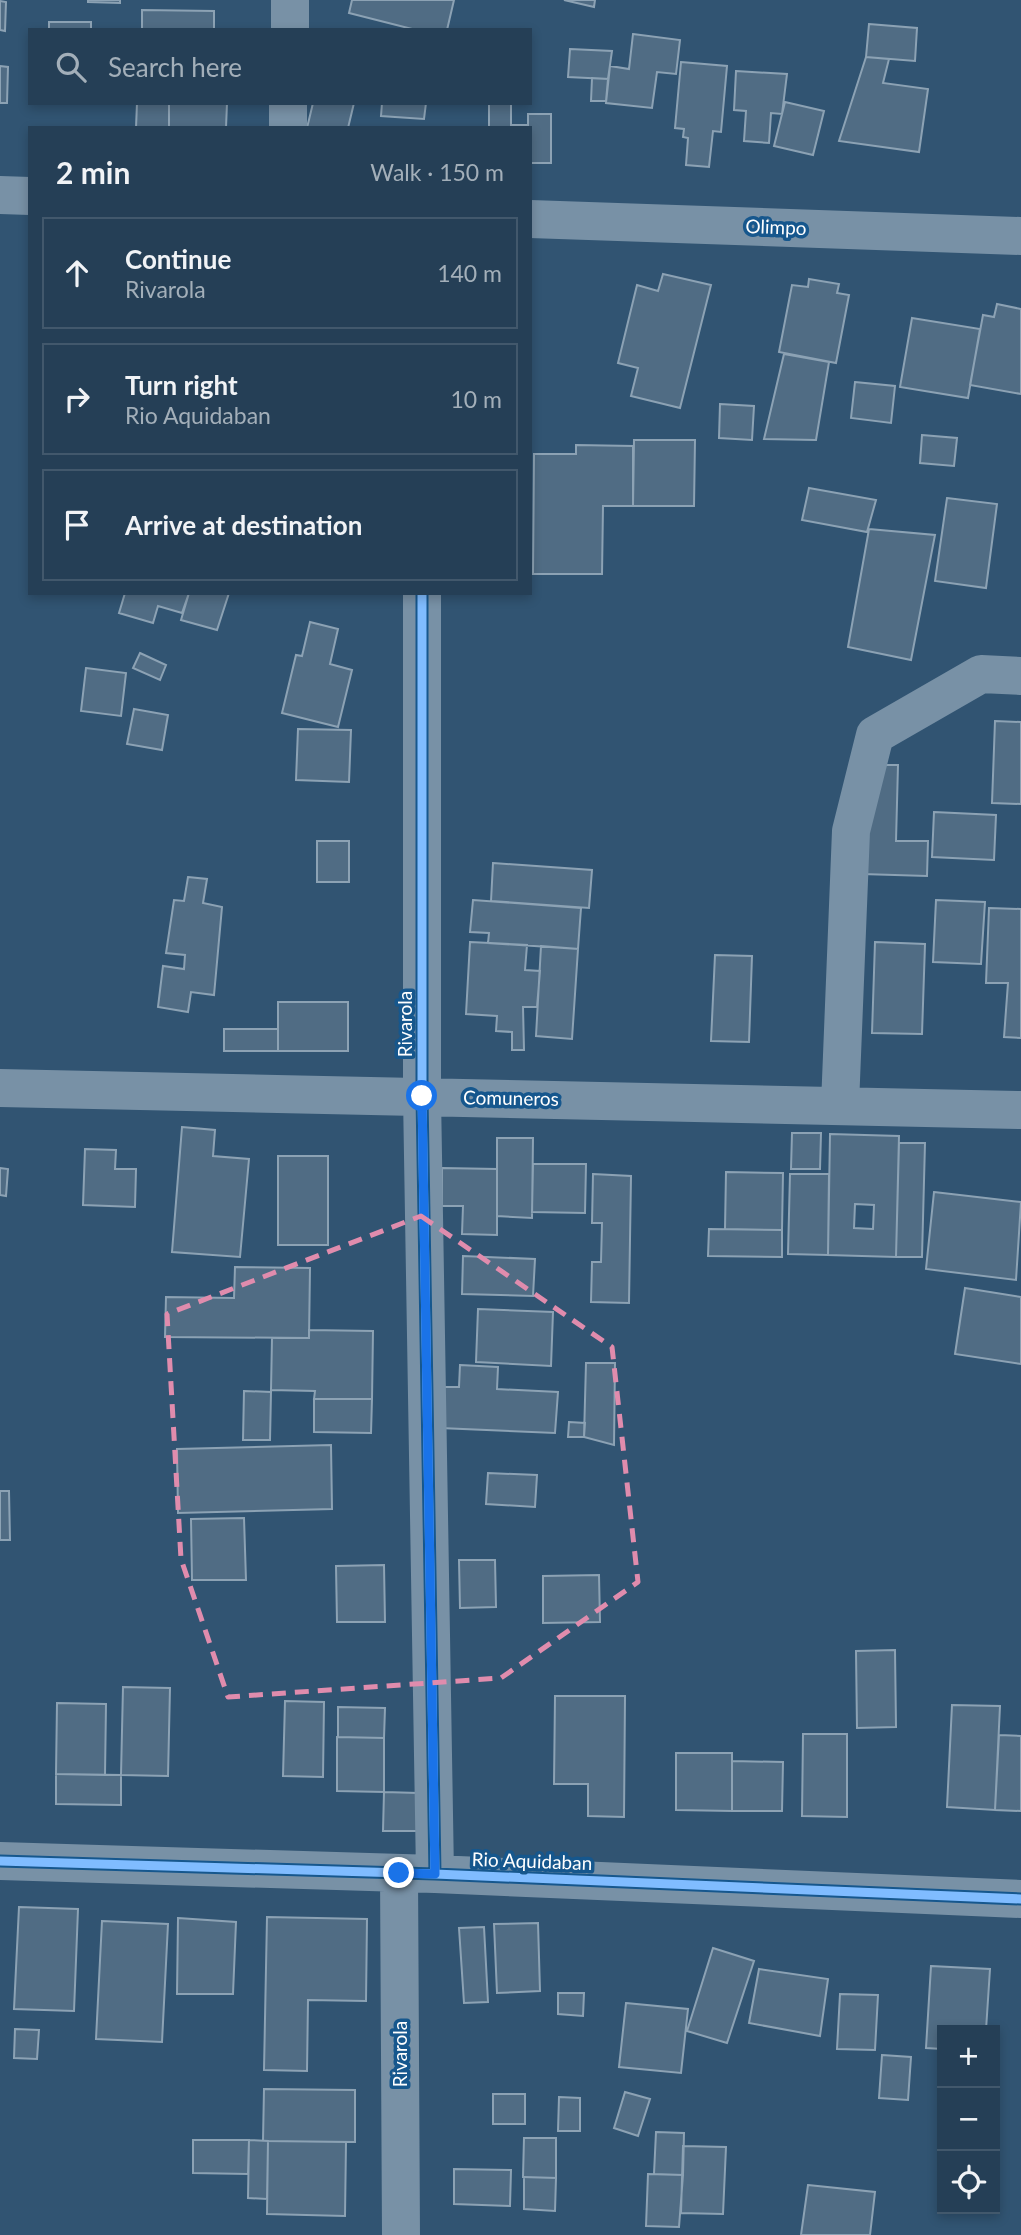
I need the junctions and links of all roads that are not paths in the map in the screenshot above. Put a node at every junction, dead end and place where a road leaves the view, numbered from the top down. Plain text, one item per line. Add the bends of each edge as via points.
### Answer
1 (290, 0) edge
2 (290, 28) edge
3 (288, 105) edge
4 (288, 126) edge
5 (0, 195) edge
6 (28, 197) edge
7 (532, 219) edge
8 (1021, 236) edge
9 (422, 595) edge
10 (1021, 676) edge
11 (0, 1088) edge
12 (422, 1096) junction
13 (840, 1105) junction
14 (1021, 1110) edge
15 (0, 1861) edge
16 (417, 1874) junction
17 (1021, 1899) edge
18 (401, 2235) edge

1 - 2 street
3 - 4 street
5 - 6 street
7 - 8 street, Olimpo
9 - 12 street, Rivarola
10 - 13 street via 981,674 875,735 850,831
11 - 12 street, Comuneros
12 - 13 street, Comuneros
12 - 16 street, Rivarola
13 - 14 street, Comuneros
15 - 16 street, Rio Aquidaban
16 - 17 street, Rio Aquidaban
16 - 18 street, Rivarola

